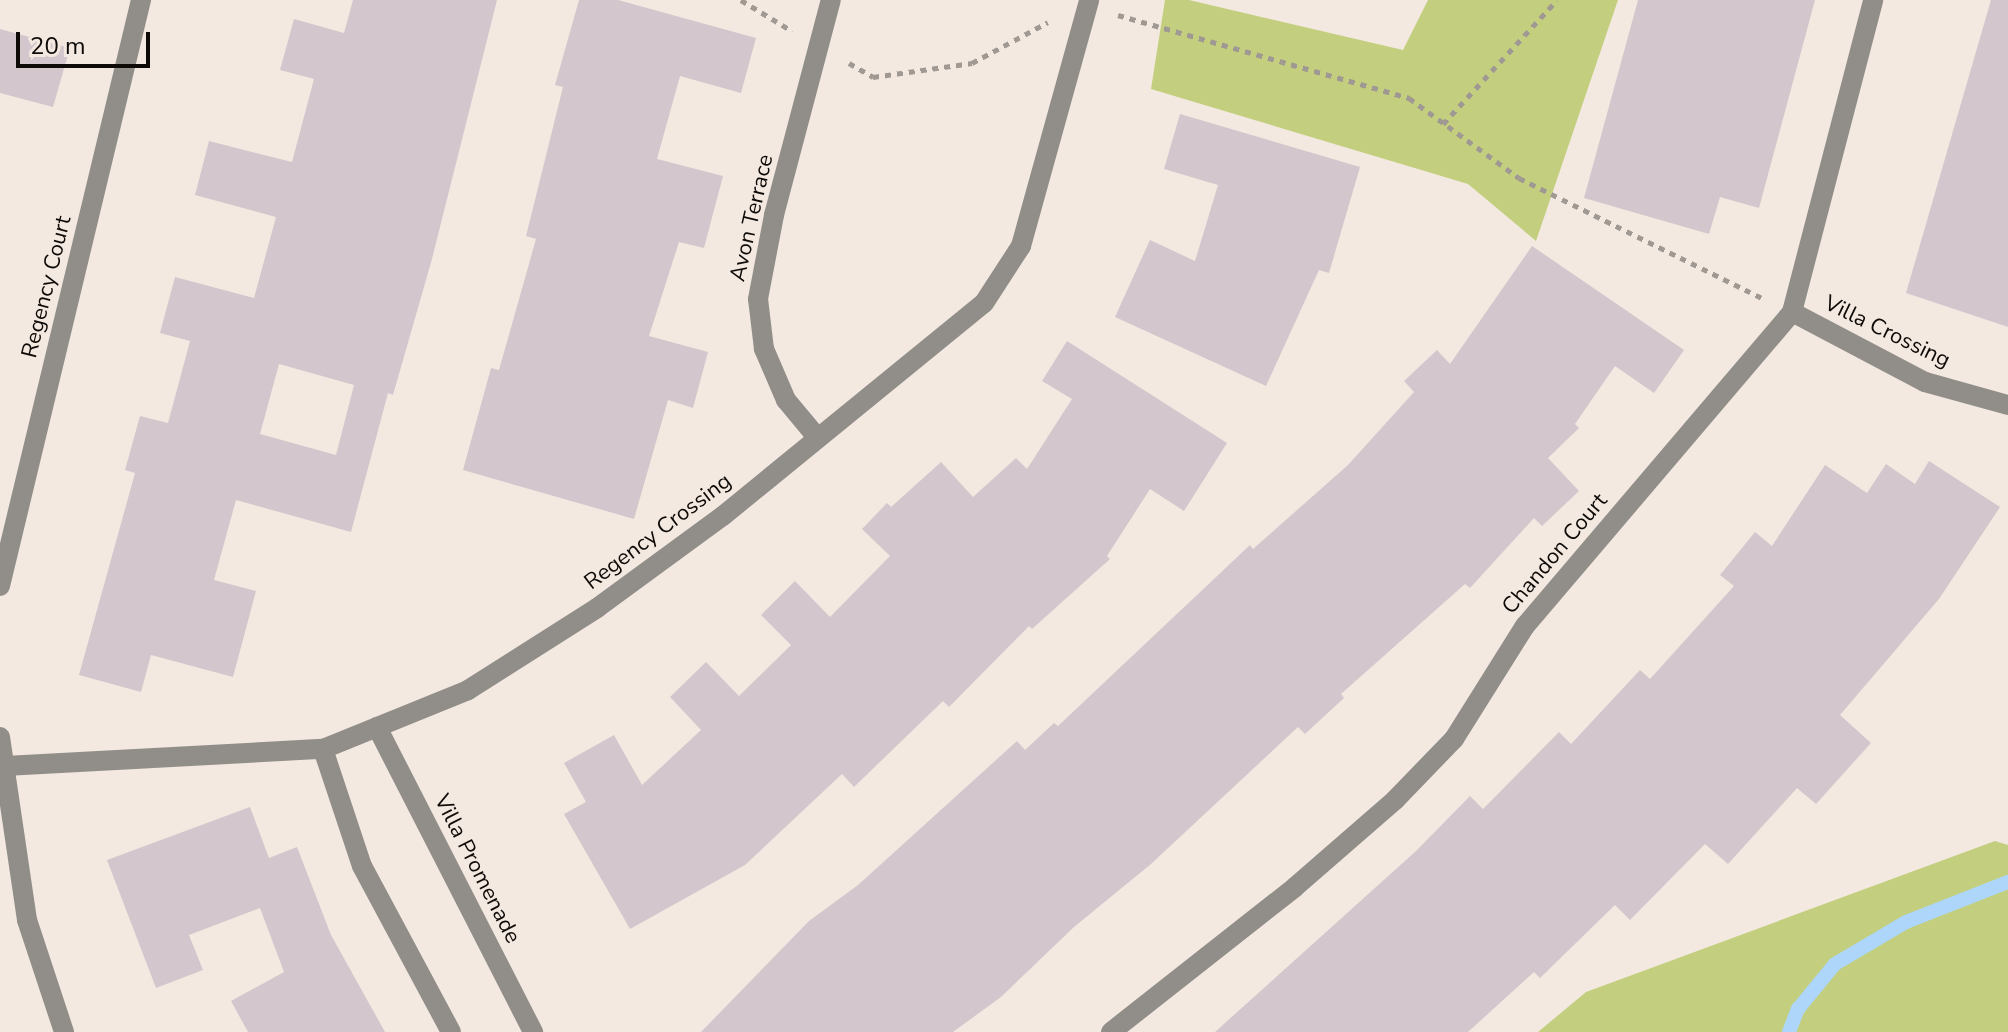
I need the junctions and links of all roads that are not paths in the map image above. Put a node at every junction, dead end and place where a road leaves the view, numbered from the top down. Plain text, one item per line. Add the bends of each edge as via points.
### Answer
1 (141, 0) edge
2 (831, 0) edge
3 (1873, 0) edge
4 (1088, 3) edge
5 (1792, 312) junction
6 (2008, 405) edge
7 (816, 436) junction
8 (0, 586) edge
9 (377, 727) junction
10 (0, 737) edge
11 (323, 749) junction
12 (5, 766) junction
13 (64, 1032) edge
14 (451, 1032) edge
15 (533, 1032) edge
16 (1111, 1032) edge

1 - 8 street, Regency Court
2 - 7 street, Avon Terrace via 774,215 758,299 764,349 780,387
3 - 5 street, Chandon Court
4 - 7 street, Regency Crossing via 1021,246 984,303
5 - 6 street, Villa Crossing via 1925,382
5 - 16 street, Chandon Court via 1525,626 1454,739 1395,800 1295,887
7 - 9 street, Regency Crossing via 724,515 597,608 468,690
9 - 11 street, Regency Crossing
9 - 15 street, Villa Promenade
10 - 12 street
11 - 12 street, Regency Crossing
11 - 14 street via 362,866
12 - 13 street via 27,920

